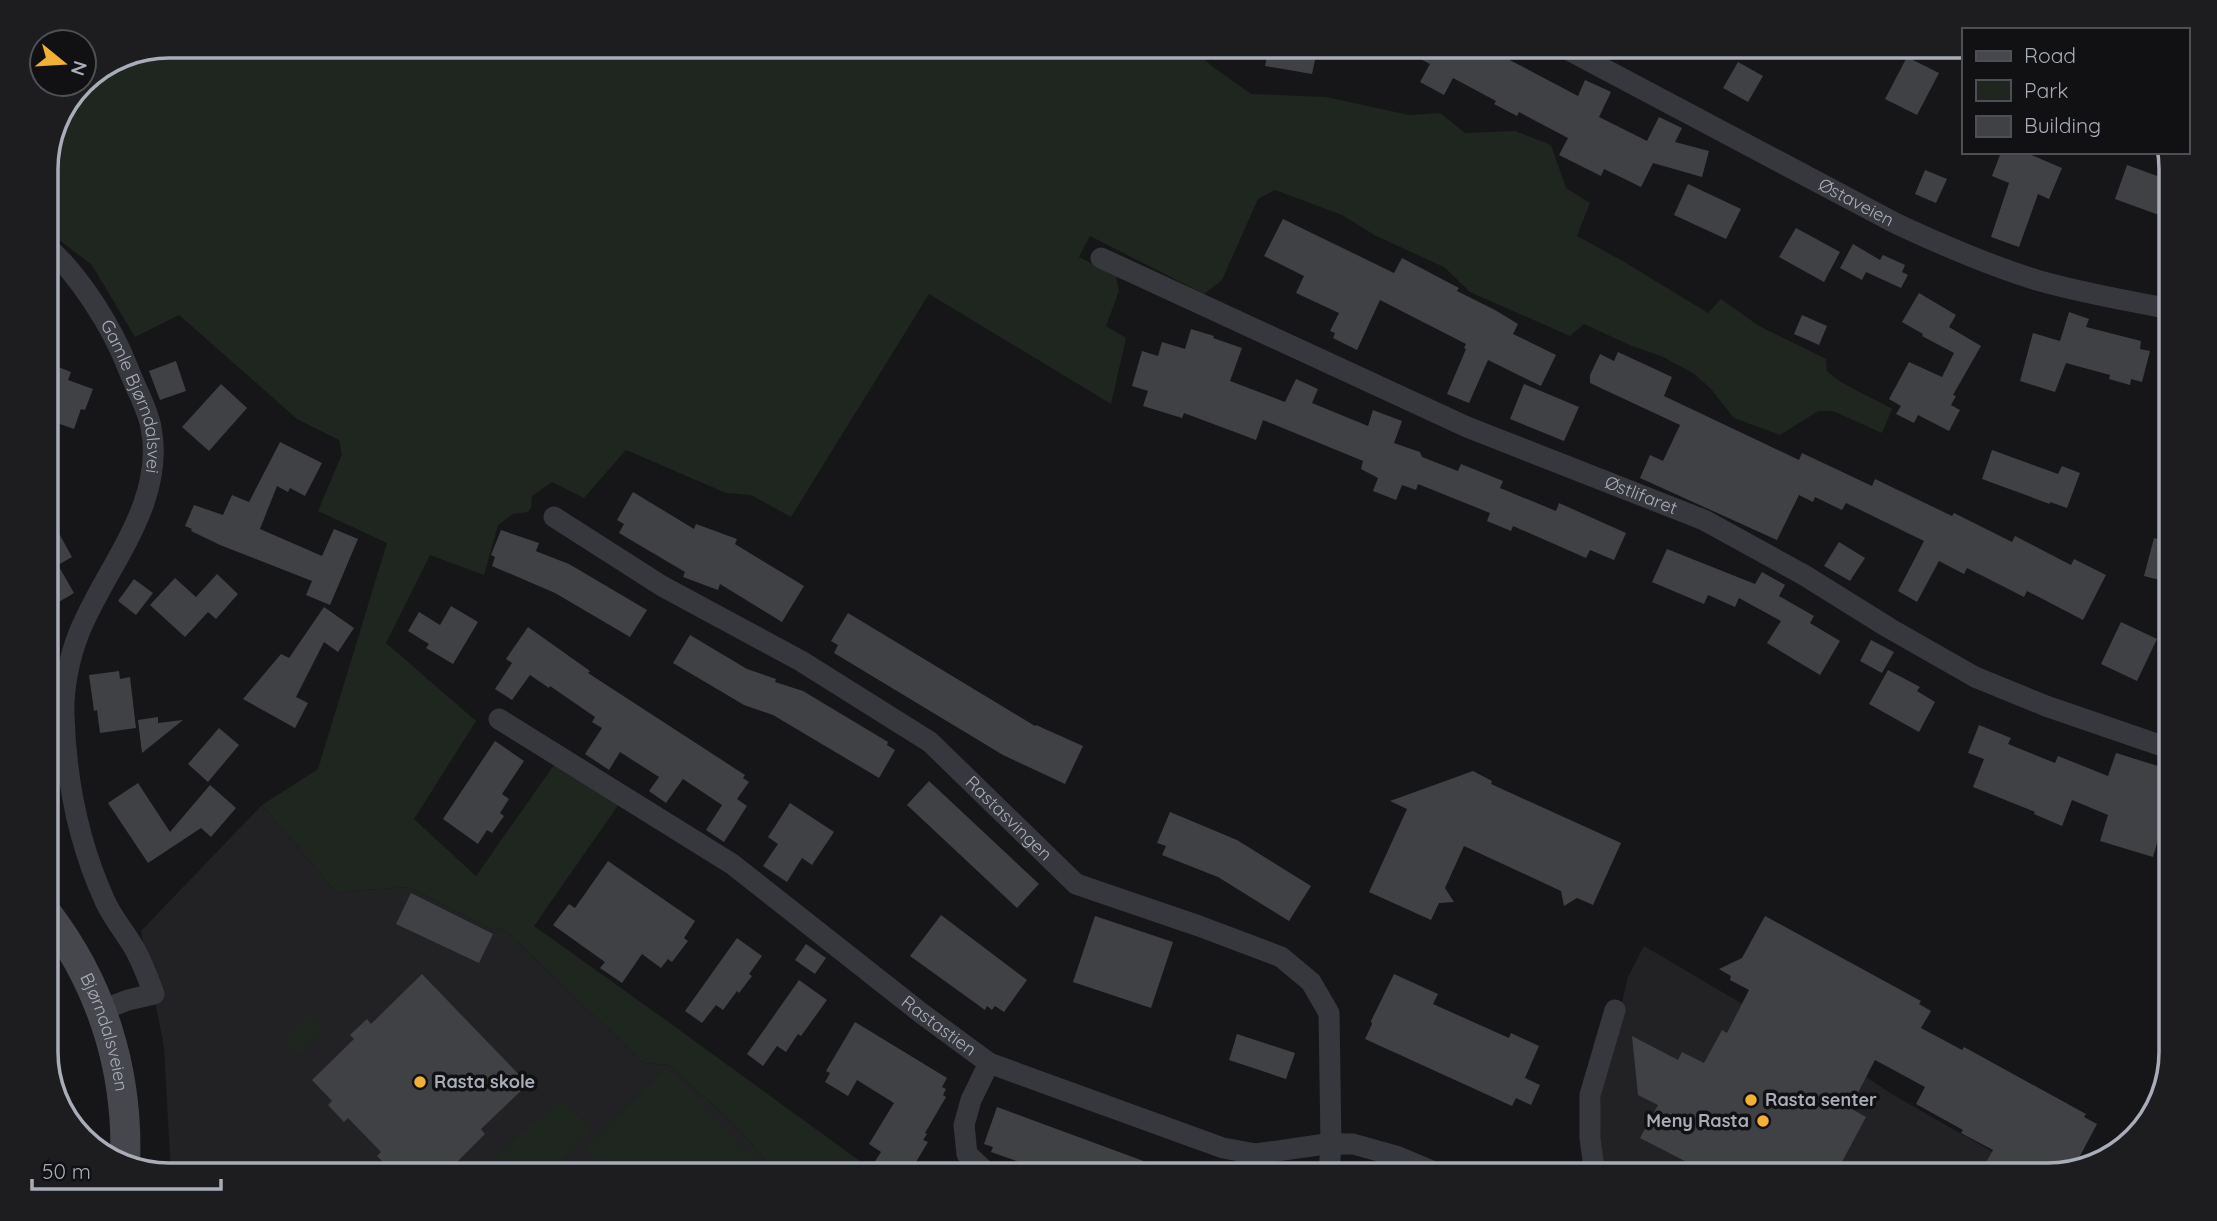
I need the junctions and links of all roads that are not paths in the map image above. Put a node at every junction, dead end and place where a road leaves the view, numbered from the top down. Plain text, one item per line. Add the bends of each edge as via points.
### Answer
1 (1584, 58) edge
2 (58, 257) edge
3 (1101, 258) dead end
4 (2159, 307) edge
5 (554, 517) dead end
6 (499, 719) dead end
7 (2159, 744) edge
8 (58, 929) edge
9 (102, 1010) junction
10 (1615, 1010) dead end
11 (989, 1063) junction
12 (1331, 1144) junction
13 (125, 1154) edge
14 (976, 1163) edge
15 (1330, 1163) edge
16 (1413, 1163) edge
17 (1593, 1163) edge

1 - 4 street, Østaveien via 1936,242 2041,281
2 - 9 street, Gamle Bjørndalsvei via 93,301 119,347 151,426 153,458 150,486 137,520 79,632 69,663 64,714 72,802 91,864 154,994
3 - 7 street, Østlifaret via 1467,427 1704,520 1975,677
5 - 12 street, Rastasvingen via 662,586 801,661 930,741 1076,884 1280,957 1311,982 1329,1013
6 - 11 street, Rastastien via 732,864
8 - 9 street, Bjørndalsveien
9 - 13 street, Bjørndalsveien via 121,1082
10 - 17 street via 1590,1095
11 - 12 street, Rastastien via 1223,1147 1256,1154
11 - 14 street via 964,1125 967,1154
12 - 15 street, Rastasvingen
12 - 16 street, Rastastien via 1353,1144

